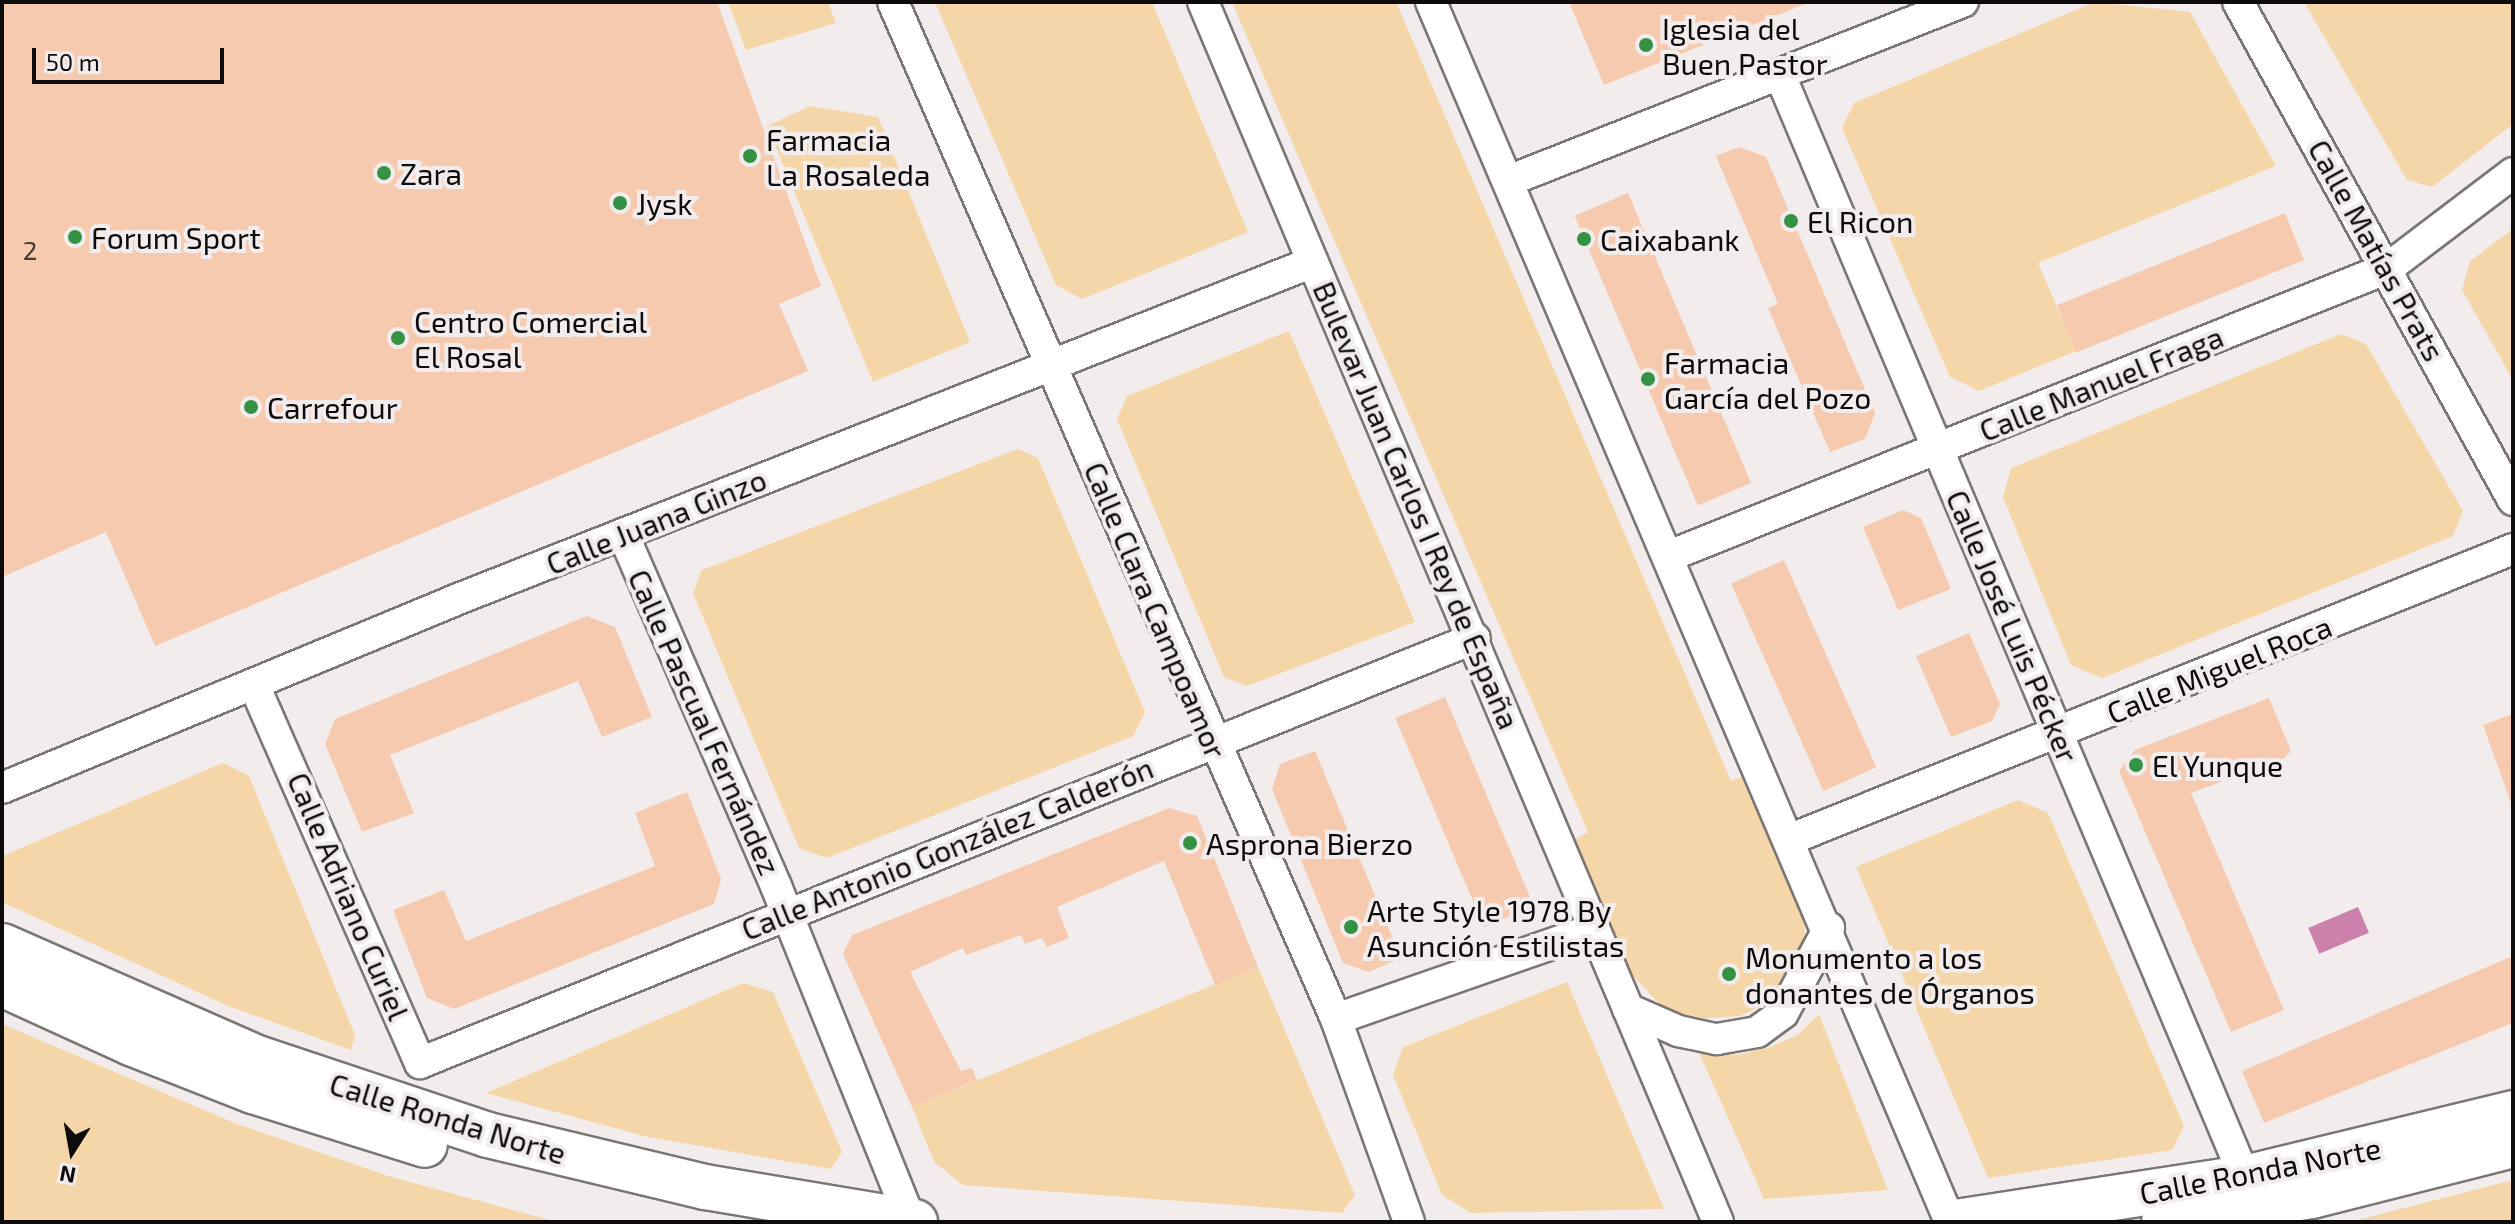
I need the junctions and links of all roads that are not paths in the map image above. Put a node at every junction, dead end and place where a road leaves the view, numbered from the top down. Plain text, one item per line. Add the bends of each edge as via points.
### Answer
1 (893, 2) edge
2 (1203, 2) edge
3 (1431, 2) edge
4 (1963, 2) edge
5 (2238, 2) edge
6 (1780, 75) junction
7 (2513, 173) edge
8 (1508, 181) junction
9 (1313, 262) junction
10 (2388, 268) junction
11 (1049, 364) junction
12 (1936, 449) junction
13 (2513, 500) edge
14 (623, 534) junction
15 (2513, 549) edge
16 (1669, 556) junction
17 (1475, 638) junction
18 (254, 685) junction
19 (2060, 733) junction
20 (1212, 741) junction
21 (2, 788) edge
22 (1791, 839) junction
23 (787, 913) junction
24 (1829, 928) junction
25 (1594, 929) junction
26 (2, 946) edge
27 (2, 984) edge
28 (1628, 1009) junction
29 (1336, 1019) junction
30 (420, 1063) junction
31 (390, 1103) junction
32 (2513, 1113) edge
33 (2513, 1145) edge
34 (2245, 1178) junction
35 (744, 1222) edge
36 (913, 1222) edge
37 (1409, 1222) edge
38 (1718, 1222) edge
39 (1953, 1222) edge
40 (2164, 1222) edge

1 - 11 street, Calle Clara Campoamor
2 - 9 street, Bulevar Juan Carlos I Rey de España
3 - 8 street
4 - 6 street
5 - 10 street, Calle Matías Prats
6 - 8 street
6 - 12 street, Calle José Luis Pécker
7 - 10 street, Calle Manuel Fraga
8 - 16 street
9 - 11 street, Calle Juana Ginzo
9 - 17 street, Bulevar Juan Carlos I Rey de España
10 - 12 street, Calle Manuel Fraga
10 - 13 street, Calle Matías Prats
11 - 14 street, Calle Juana Ginzo
11 - 20 street, Calle Clara Campoamor
12 - 16 street, Calle Manuel Fraga
12 - 19 street, Calle José Luis Pécker
14 - 18 street, Calle Juana Ginzo
14 - 23 street, Calle Pascual Fernández
15 - 19 street, Calle Miguel Roca
16 - 22 street
17 - 20 street, Calle Antonio González Calderón
17 - 25 street, Bulevar Juan Carlos I Rey de España
18 - 21 street, Calle Juana Ginzo
18 - 30 street, Calle Adriano Curiel
19 - 22 street, Calle Miguel Roca
19 - 34 street, Calle José Luis Pécker
20 - 23 street, Calle Antonio González Calderón
20 - 29 street, Calle Clara Campoamor
22 - 24 street
23 - 30 street, Calle Antonio González Calderón
23 - 36 street, Calle Pascual Fernández
24 - 28 street via 1783,1013 1757,1032 1717,1039 1678,1031
24 - 39 street
25 - 28 street, Bulevar Juan Carlos I Rey de España
25 - 29 street
26 - 31 street, Calle Ronda Norte via 145,1013
27 - 35 street, Calle Ronda Norte via 131,1043 309,1110 616,1197
28 - 38 street, Bulevar Juan Carlos I Rey de España
29 - 37 street, Calle Clara Campoamor
30 - 31 street
31 - 36 street, Calle Ronda Norte via 488,1135 624,1169
32 - 34 street, Calle Ronda Norte
33 - 40 street, Calle Ronda Norte via 2312,1196
34 - 39 street, Calle Ronda Norte

